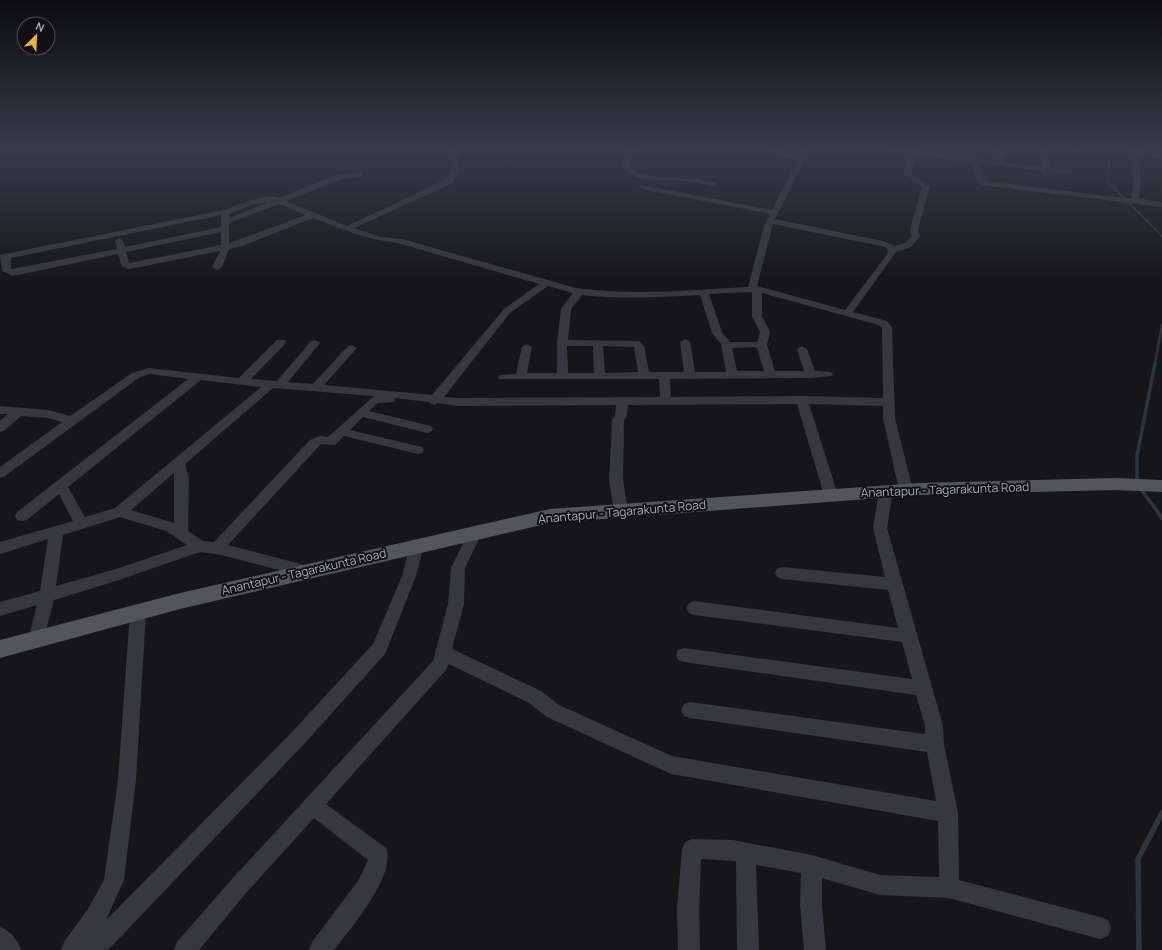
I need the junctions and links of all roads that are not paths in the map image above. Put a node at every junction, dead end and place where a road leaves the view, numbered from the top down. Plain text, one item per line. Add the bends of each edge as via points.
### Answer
1 (299, 193) edge
2 (423, 193) edge
3 (674, 193) edge
4 (707, 193) edge
5 (785, 193) edge
6 (924, 193) edge
7 (1065, 193) edge
8 (1136, 193) edge
9 (703, 199) junction
10 (280, 201) junction
11 (1143, 203) junction
12 (1162, 205) edge
13 (224, 213) junction
14 (775, 213) junction
15 (312, 215) junction
16 (770, 221) junction
17 (225, 225) junction
18 (346, 229) junction
19 (118, 233) junction
20 (225, 246) junction
21 (121, 250) junction
22 (893, 250) junction
23 (3, 257) edge
24 (217, 267) dead end
25 (546, 284) junction
26 (755, 289) junction
27 (579, 292) junction
28 (704, 292) junction
29 (847, 314) junction
30 (281, 342) dead end
31 (685, 342) dead end
32 (562, 343) junction
33 (598, 343) junction
34 (315, 344) dead end
35 (726, 345) junction
36 (761, 346) junction
37 (352, 348) dead end
38 (527, 348) dead end
39 (802, 349) dead end
40 (811, 374) junction
41 (826, 374) dead end
42 (732, 375) junction
43 (772, 375) junction
44 (600, 376) junction
45 (644, 376) junction
46 (664, 376) junction
47 (690, 376) junction
48 (198, 377) junction
49 (504, 377) dead end
50 (521, 377) junction
51 (563, 377) junction
52 (242, 382) junction
53 (275, 384) junction
54 (318, 386) junction
55 (802, 400) junction
56 (666, 401) junction
57 (622, 402) junction
58 (888, 402) junction
59 (436, 404) junction
60 (0, 410) edge
61 (19, 411) junction
62 (361, 413) junction
63 (72, 421) junction
64 (0, 428) edge
65 (427, 429) dead end
66 (342, 432) junction
67 (418, 450) dead end
68 (178, 463) junction
69 (0, 473) edge
70 (59, 486) junction
71 (1160, 486) edge
72 (906, 490) junction
73 (886, 491) junction
74 (831, 495) junction
75 (621, 510) junction
76 (120, 512) junction
77 (22, 516) dead end
78 (82, 524) junction
79 (56, 532) junction
80 (475, 533) junction
81 (181, 534) junction
82 (200, 546) junction
83 (417, 546) junction
84 (0, 548) edge
85 (217, 548) junction
86 (307, 572) junction
87 (782, 573) dead end
88 (894, 584) junction
89 (47, 595) junction
90 (694, 608) dead end
91 (0, 610) edge
92 (138, 612) junction
93 (908, 636) junction
94 (36, 640) junction
95 (0, 650) edge
96 (443, 653) junction
97 (684, 655) dead end
98 (923, 688) junction
99 (690, 710) dead end
100 (935, 744) junction
101 (312, 805) junction
102 (948, 813) junction
103 (746, 852) junction
104 (812, 865) junction
105 (949, 888) junction
106 (1100, 928) dead end
107 (0, 938) edge
108 (10, 950) edge
109 (72, 950) edge
110 (83, 950) edge
111 (185, 950) edge
112 (320, 950) edge
113 (689, 950) edge
114 (748, 950) edge
115 (815, 950) edge

1 - 10 street
2 - 18 street
3 - 9 street
4 - 9 street
5 - 14 street
6 - 22 street via 914,230 916,236 908,245
7 - 11 street
8 - 11 street via 1135,198
9 - 14 street
10 - 13 street via 272,199 249,203
10 - 15 street
10 - 17 street
11 - 12 street
13 - 17 street
13 - 19 street
14 - 16 street
15 - 18 street
15 - 20 street via 242,243
16 - 22 street via 876,242
16 - 26 street
17 - 20 street
17 - 21 street
18 - 25 street via 380,240 395,240
19 - 21 street
19 - 23 street
20 - 21 street via 127,266
20 - 24 street
21 - 23 street via 13,273 7,271
22 - 29 street
25 - 27 street
25 - 59 street via 508,311
26 - 28 street
26 - 29 street
26 - 36 street via 757,316 765,332
27 - 28 street via 636,296
27 - 32 street via 566,306
28 - 35 street via 716,330
29 - 58 street via 886,325
30 - 52 street
31 - 47 street
32 - 33 street
32 - 51 street
33 - 44 street
33 - 45 street via 637,344
34 - 53 street
35 - 36 street
35 - 42 street
36 - 43 street via 764,348
37 - 54 street
38 - 50 street
39 - 40 street
40 - 41 street
40 - 43 street
42 - 43 street
42 - 47 street
44 - 45 street
44 - 51 street
45 - 46 street
46 - 47 street
46 - 56 street
48 - 52 street
48 - 63 street via 142,372
48 - 70 street
49 - 50 street
50 - 51 street
52 - 53 street
53 - 54 street
53 - 68 street
54 - 59 street
55 - 56 street
55 - 58 street
55 - 74 street
56 - 57 street
57 - 59 street
57 - 75 street via 618,421 616,480
58 - 72 street via 889,418
59 - 62 street via 379,398
60 - 61 street
61 - 63 street via 49,414
61 - 64 street
62 - 65 street
62 - 66 street
63 - 69 street
66 - 67 street
66 - 85 street via 331,442 321,440 314,443
68 - 76 street
68 - 81 street via 182,479
70 - 77 street
70 - 78 street via 66,493
71 - 72 main road, Anantapur - Tagarakunta Road via 1115,484
72 - 73 main road, Anantapur - Tagarakunta Road
73 - 74 main road, Anantapur - Tagarakunta Road
73 - 88 street via 880,528
74 - 75 main road, Anantapur - Tagarakunta Road
75 - 80 main road, Anantapur - Tagarakunta Road via 550,516
76 - 78 street
76 - 81 street via 168,526
78 - 79 street
79 - 84 street
79 - 89 street
80 - 83 main road, Anantapur - Tagarakunta Road
80 - 96 street via 458,568 456,604
81 - 82 street
82 - 85 street
82 - 89 street
83 - 86 main road, Anantapur - Tagarakunta Road
83 - 110 street via 409,576 379,649 299,737 104,938
85 - 86 street
86 - 92 main road, Anantapur - Tagarakunta Road
87 - 88 street
88 - 93 street
89 - 91 street
89 - 94 street
90 - 93 street
92 - 94 main road, Anantapur - Tagarakunta Road
92 - 109 street via 127,780 114,880 101,910
93 - 98 street
94 - 95 main road, Anantapur - Tagarakunta Road
96 - 101 street via 440,665
96 - 102 street via 535,697 553,711 671,765
97 - 98 street
98 - 100 street via 934,726
99 - 100 street
100 - 102 street
101 - 111 street
101 - 112 street via 379,855 380,860 370,882
102 - 105 street
103 - 104 street
103 - 113 street via 692,849 688,909
103 - 114 street
104 - 105 street via 880,885
104 - 115 street via 811,905
105 - 106 street
107 - 108 street

